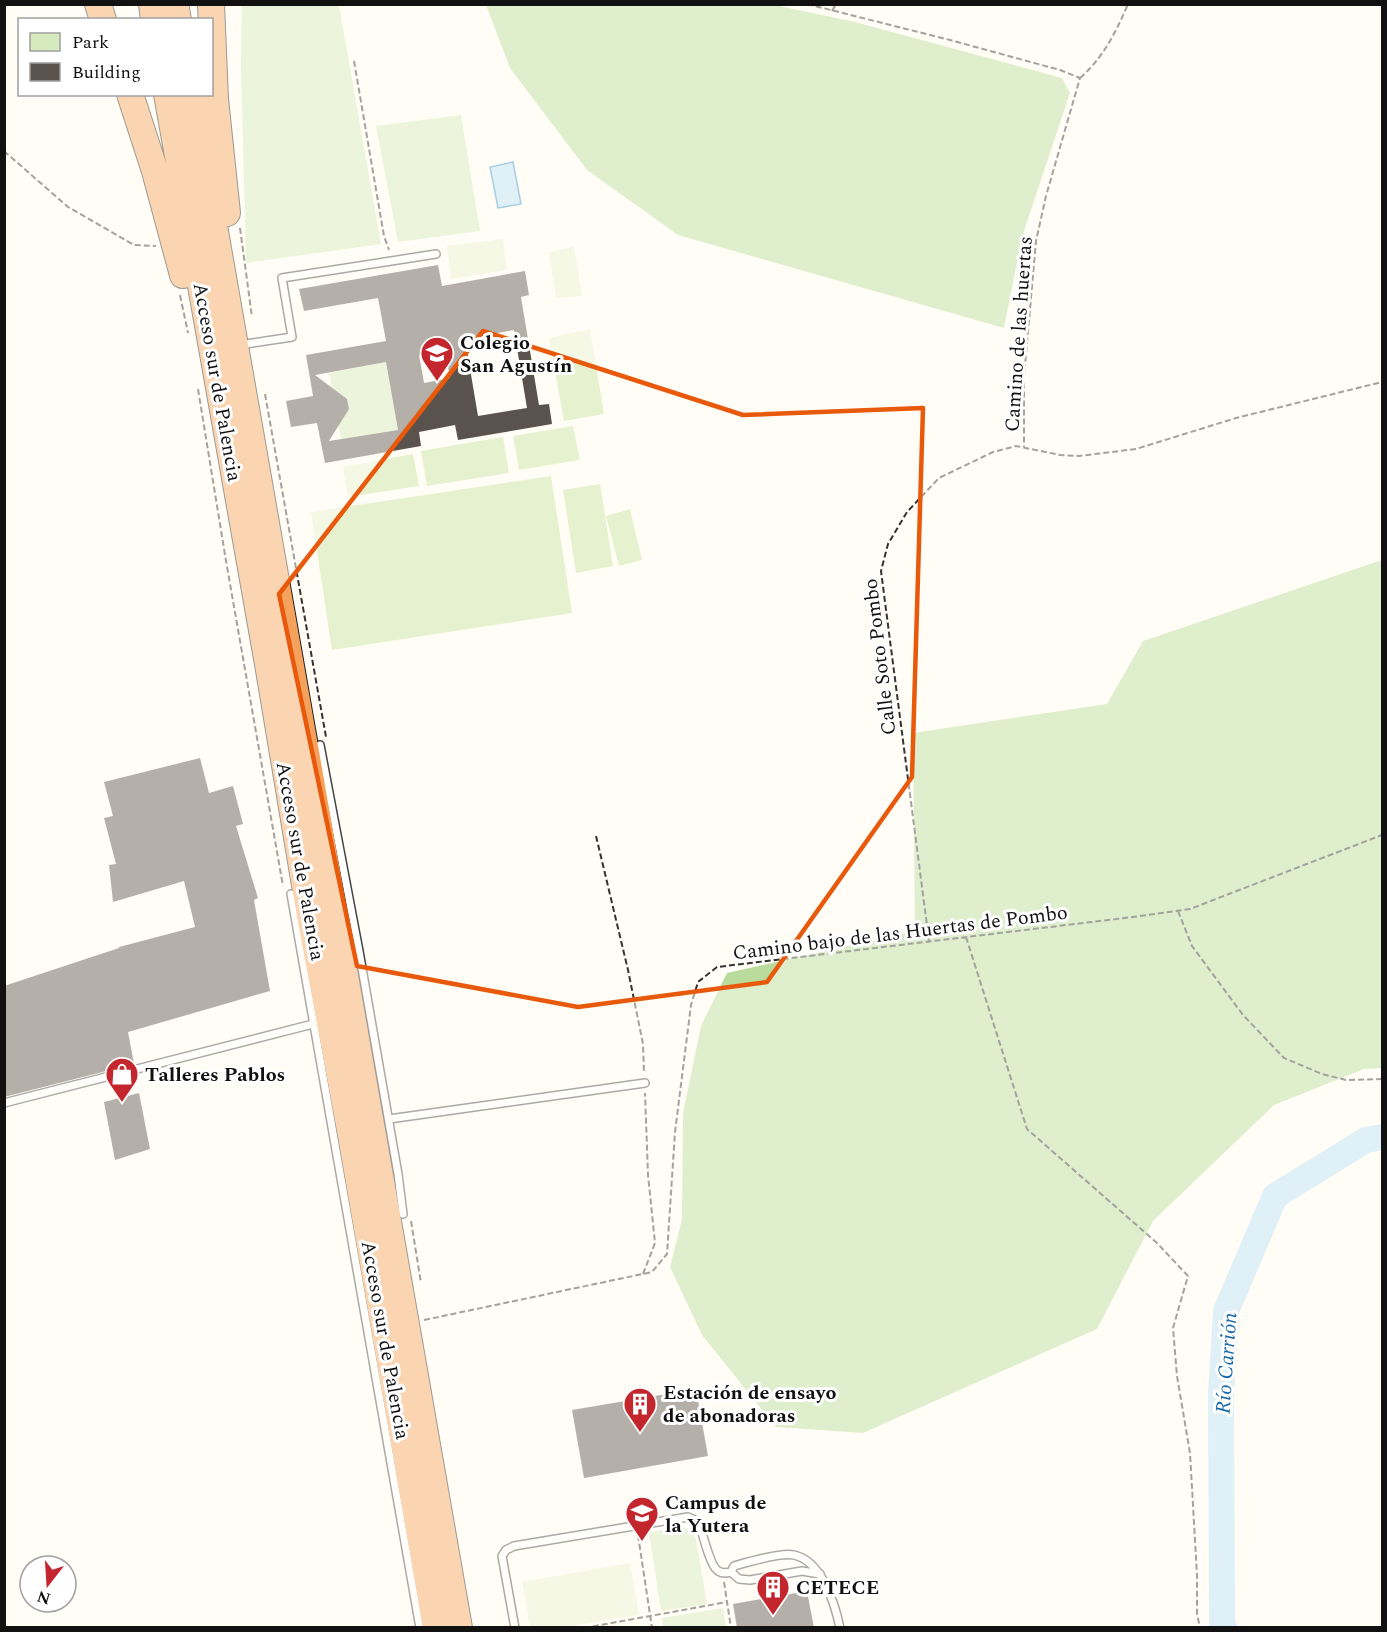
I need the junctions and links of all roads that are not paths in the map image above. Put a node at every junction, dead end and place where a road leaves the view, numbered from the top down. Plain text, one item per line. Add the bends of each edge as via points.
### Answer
1 (213, 38) edge
2 (131, 96) edge
3 (167, 96) edge
4 (191, 96) edge
5 (436, 254) dead end
6 (246, 344) junction
7 (273, 569) junction
8 (278, 595) junction
9 (268, 664) junction
10 (320, 745) joint
11 (287, 891) joint
12 (314, 1023) junction
13 (645, 1083) road end
14 (4, 1103) edge
15 (389, 1119) junction
16 (403, 1214) joint
17 (416, 1379) junction
18 (727, 1573) junction
19 (820, 1574) junction
20 (420, 1628) edge
21 (436, 1628) edge
22 (459, 1628) edge
23 (515, 1628) edge
24 (840, 1628) edge

1 - 6 highway via 230,238
2 - 9 highway via 179,256 242,589
3 - 9 highway, Acceso sur de Palencia
4 - 7 highway, Acceso sur de Palencia
5 - 6 lane via 282,278 292,337
6 - 7 highway via 273,498
7 - 8 highway, Acceso sur de Palencia
8 - 10 highway via 300,650
8 - 17 highway, Acceso sur de Palencia
9 - 11 highway via 272,748
9 - 21 highway, Acceso sur de Palencia
10 - 15 lane
11 - 12 lane
12 - 14 lane
12 - 20 lane
13 - 15 lane
15 - 16 lane
16 - 17 highway via 416,1303
17 - 22 highway, Acceso sur de Palencia
18 - 19 lane via 750,1580 802,1571
18 - 19 lane via 742,1563 794,1555 808,1561
18 - 23 lane via 717,1571 699,1522 688,1517 514,1546 502,1556
19 - 24 lane

